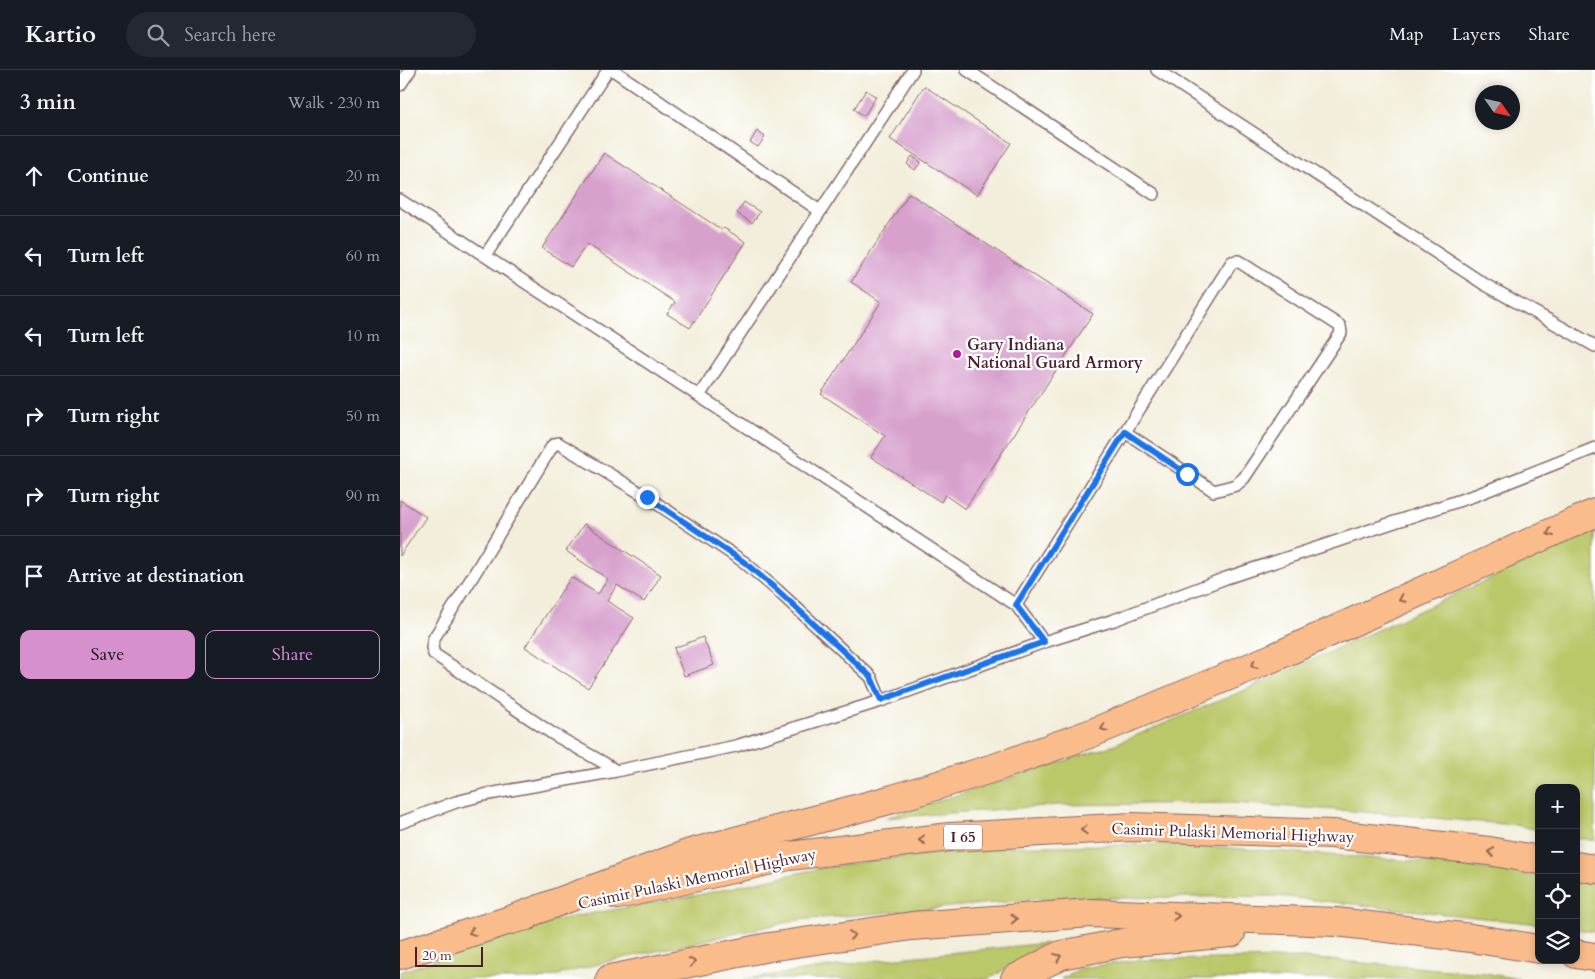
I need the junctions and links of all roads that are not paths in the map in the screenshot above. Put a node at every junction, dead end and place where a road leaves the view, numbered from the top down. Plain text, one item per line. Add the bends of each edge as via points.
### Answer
1 (410, 70) edge
2 (608, 70) edge
3 (613, 70) edge
4 (914, 70) edge
5 (967, 70) edge
6 (1158, 70) edge
7 (400, 85) edge
8 (1154, 194) dead end
9 (400, 200) edge
10 (820, 211) junction
11 (486, 256) junction
12 (1595, 346) edge
13 (699, 396) junction
14 (1125, 432) junction
15 (1595, 448) edge
16 (1595, 513) edge
17 (1016, 605) junction
18 (1044, 642) junction
19 (881, 700) junction
20 (616, 771) junction
21 (400, 823) edge
22 (1535, 859) edge
23 (1580, 867) edge
24 (1595, 869) edge
25 (510, 920) junction
26 (1336, 922) junction
27 (1535, 948) edge
28 (400, 955) edge
29 (1580, 955) edge
30 (1595, 957) edge
31 (610, 979) edge
32 (1015, 979) edge

1 - 7 lane
2 - 11 lane
3 - 10 lane
4 - 10 lane
5 - 8 lane
6 - 12 lane via 1484,284
9 - 11 lane
10 - 13 lane
11 - 13 lane
13 - 17 lane
14 - 14 lane via 1232,262 1238,261 1340,326 1341,333 1244,478 1236,485 1214,491
14 - 17 lane
15 - 18 lane via 1476,495
16 -> 25 highway via 1278,656 1092,733 893,799 690,853
17 - 18 lane
18 - 19 lane
19 - 20 lane via 736,746
19 - 20 lane via 871,677 744,562 558,443 553,445 525,490 434,638 432,647 434,654 537,724
20 - 21 lane via 484,795
22 -> 25 highway, Casimir Pulaski Memorial Highway / I 65 via 1489,851 1332,834 1133,827 950,837 789,856
23 - 24 highway
25 -> 28 highway, Casimir Pulaski Memorial Highway / I 65
26 - 27 highway
31 -> 26 highway via 770,947 912,926 1091,913
32 -> 26 highway via 1061,955 1122,943
29 - 30 highway

